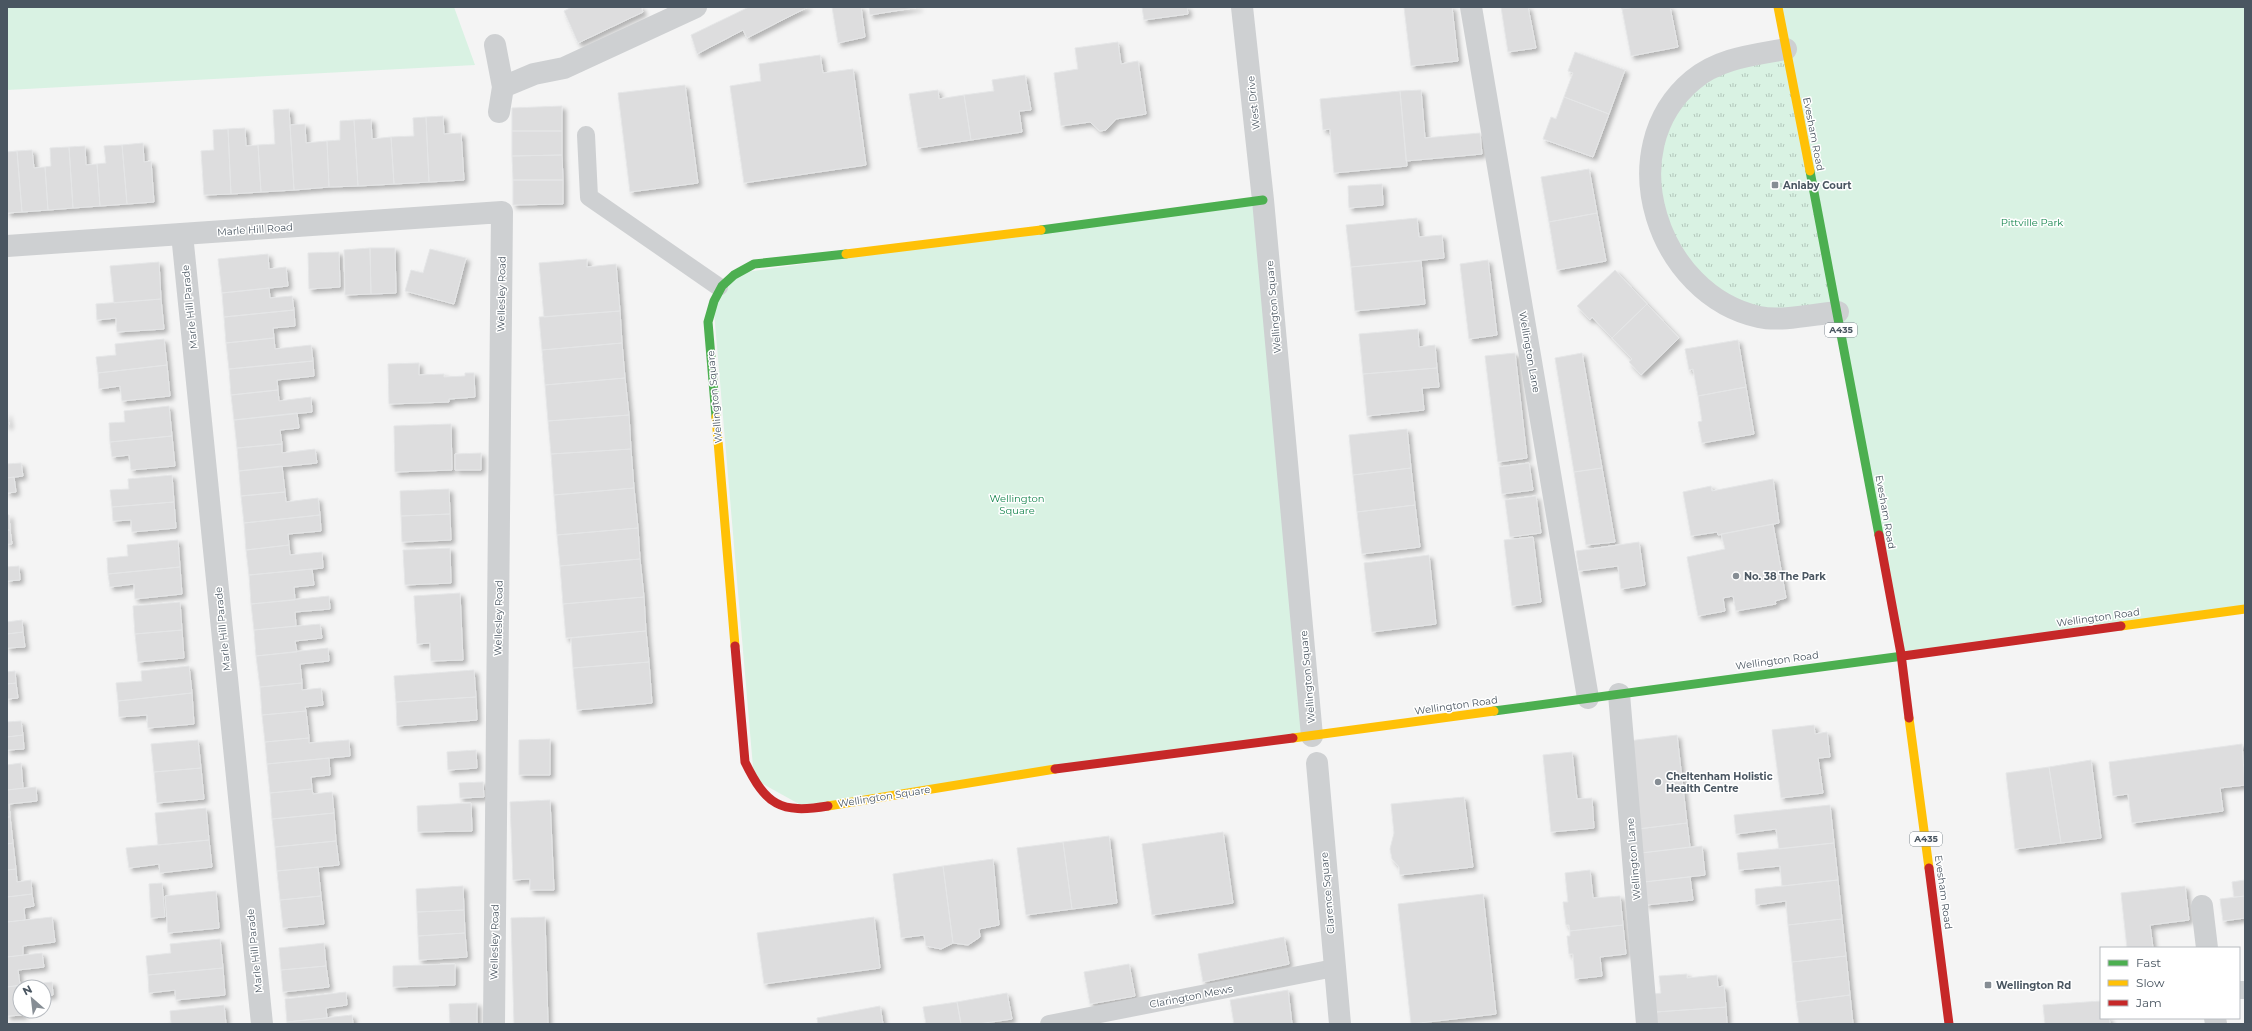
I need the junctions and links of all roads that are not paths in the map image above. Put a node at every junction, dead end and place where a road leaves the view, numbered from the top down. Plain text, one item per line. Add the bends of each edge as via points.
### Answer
1 (696, 7) edge
2 (1242, 7) edge
3 (1471, 7) edge
4 (1778, 7) edge
5 (495, 45) dead end
6 (1786, 49) junction
7 (503, 87) junction
8 (499, 112) dead end
9 (586, 135) dead end
10 (1263, 200) junction
11 (502, 212) joint
12 (182, 234) junction
13 (7, 246) edge
14 (719, 287) junction
15 (1838, 312) junction
16 (2245, 609) edge
17 (1901, 654) junction
18 (1619, 694) junction
19 (1588, 698) junction
20 (1312, 736) junction
21 (1317, 763) dead end
22 (2202, 906) dead end
23 (2207, 947) edge
24 (1334, 968) junction
25 (262, 1024) edge
26 (494, 1024) edge
27 (1049, 1024) edge
28 (1340, 1024) edge
29 (1647, 1024) edge
30 (1949, 1024) edge

1 - 7 street via 564,68 534,74
2 - 10 street, West Drive
3 - 19 street, Wellington Lane
4 - 6 street, Evesham Road / A435
5 - 7 street
6 - 15 street, Evesham Road / A435
6 - 15 street via 1723,62 1692,80 1679,95 1664,117 1654,139 1650,182 1653,203 1670,250 1682,267 1705,291 1726,306 1761,318
7 - 8 street
9 - 14 lane via 589,197
10 - 14 street, Wellington Square via 966,240 754,264 732,274
10 - 20 street, Wellington Square
11 - 12 street, Marle Hill Road
11 - 26 street, Wellesley Road
12 - 13 street, Marle Hill Road
12 - 25 street, Marle Hill Parade
14 - 20 street, Wellington Square via 708,322 746,762 766,796 783,807 808,809 1032,772
15 - 17 street, Evesham Road / A435
16 - 17 street, Wellington Road
17 - 18 street, Wellington Road
17 - 30 street, Evesham Road / A435
18 - 19 street, Wellington Road
18 - 29 street, Wellington Lane
19 - 20 street, Wellington Road
21 - 24 street, Clarence Square
22 - 23 street
24 - 27 lane, Clarington Mews
24 - 28 street, Clarence Square

